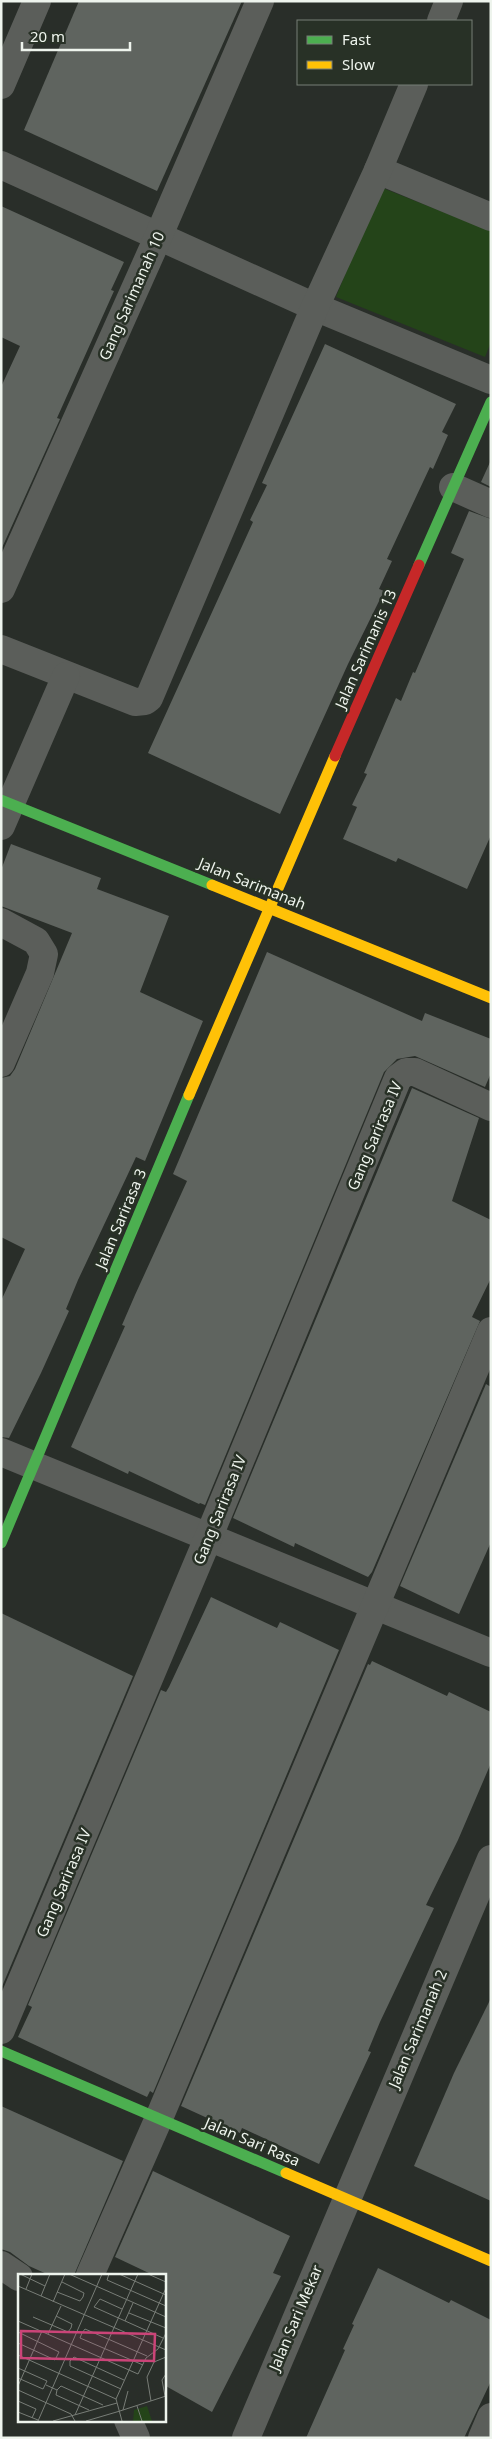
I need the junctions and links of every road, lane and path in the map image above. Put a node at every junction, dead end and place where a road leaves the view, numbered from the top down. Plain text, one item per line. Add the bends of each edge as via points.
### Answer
1 (37, 1) edge
2 (260, 1) edge
3 (449, 1) edge
4 (441, 20) edge
5 (1, 85) edge
6 (414, 85) edge
7 (1, 165) edge
8 (378, 170) junction
9 (491, 217) edge
10 (159, 235) junction
11 (315, 306) junction
12 (491, 380) edge
13 (491, 402) edge
14 (454, 487) junction
15 (491, 504) edge
16 (1, 589) edge
17 (1, 649) edge
18 (66, 676) junction
19 (4, 810) edge
20 (269, 907) junction
21 (1, 922) edge
22 (491, 998) edge
23 (1, 1063) edge
24 (489, 1102) edge
25 (491, 1331) edge
26 (1, 1452) edge
27 (34, 1466) junction
28 (210, 1536) junction
29 (1, 1542) edge
30 (376, 1604) junction
31 (491, 1652) edge
32 (491, 1859) edge
33 (1, 2030) edge
34 (1, 2051) edge
35 (159, 2118) junction
36 (346, 2198) junction
37 (491, 2261) edge
38 (1, 2265) edge
39 (90, 2274) edge
40 (18, 2276) edge
41 (491, 2417) edge
42 (129, 2422) edge
43 (136, 2438) edge
44 (246, 2438) edge
45 (482, 2438) edge

1 - 5 street
2 - 10 street, Gang Sarimanah 10
3 - 4 street
6 - 8 street
7 - 10 street
8 - 9 street
8 - 11 street
10 - 11 street
10 - 16 street, Gang Sarimanah 10
11 - 12 street
11 - 18 street via 152,694 145,701 135,702
13 - 14 street, Jalan Sarimanis 13
14 - 15 street
14 - 20 street, Jalan Sarimanis 13
17 - 18 street
18 - 19 street
19 - 20 street, Jalan Sarimanah
20 - 22 street, Jalan Sarimanah
20 - 27 street, Jalan Sarirasa 3
21 - 23 street via 36,941 44,954 40,973
24 - 28 street, Gang Sarirasa IV via 415,1072 406,1072 398,1078
25 - 30 street
26 - 27 street
27 - 28 street
27 - 29 street, Jalan Sarirasa 3
28 - 30 street
28 - 33 street, Gang Sarirasa IV
30 - 31 street
30 - 35 street
32 - 36 street, Jalan Sarimanah 2
34 - 35 street, Jalan Sari Rasa
35 - 36 street, Jalan Sari Rasa
35 - 39 street
36 - 37 street, Jalan Sari Rasa
36 - 44 street, Jalan Sari Mekar
38 - 40 street
41 - 45 street
42 - 43 street

